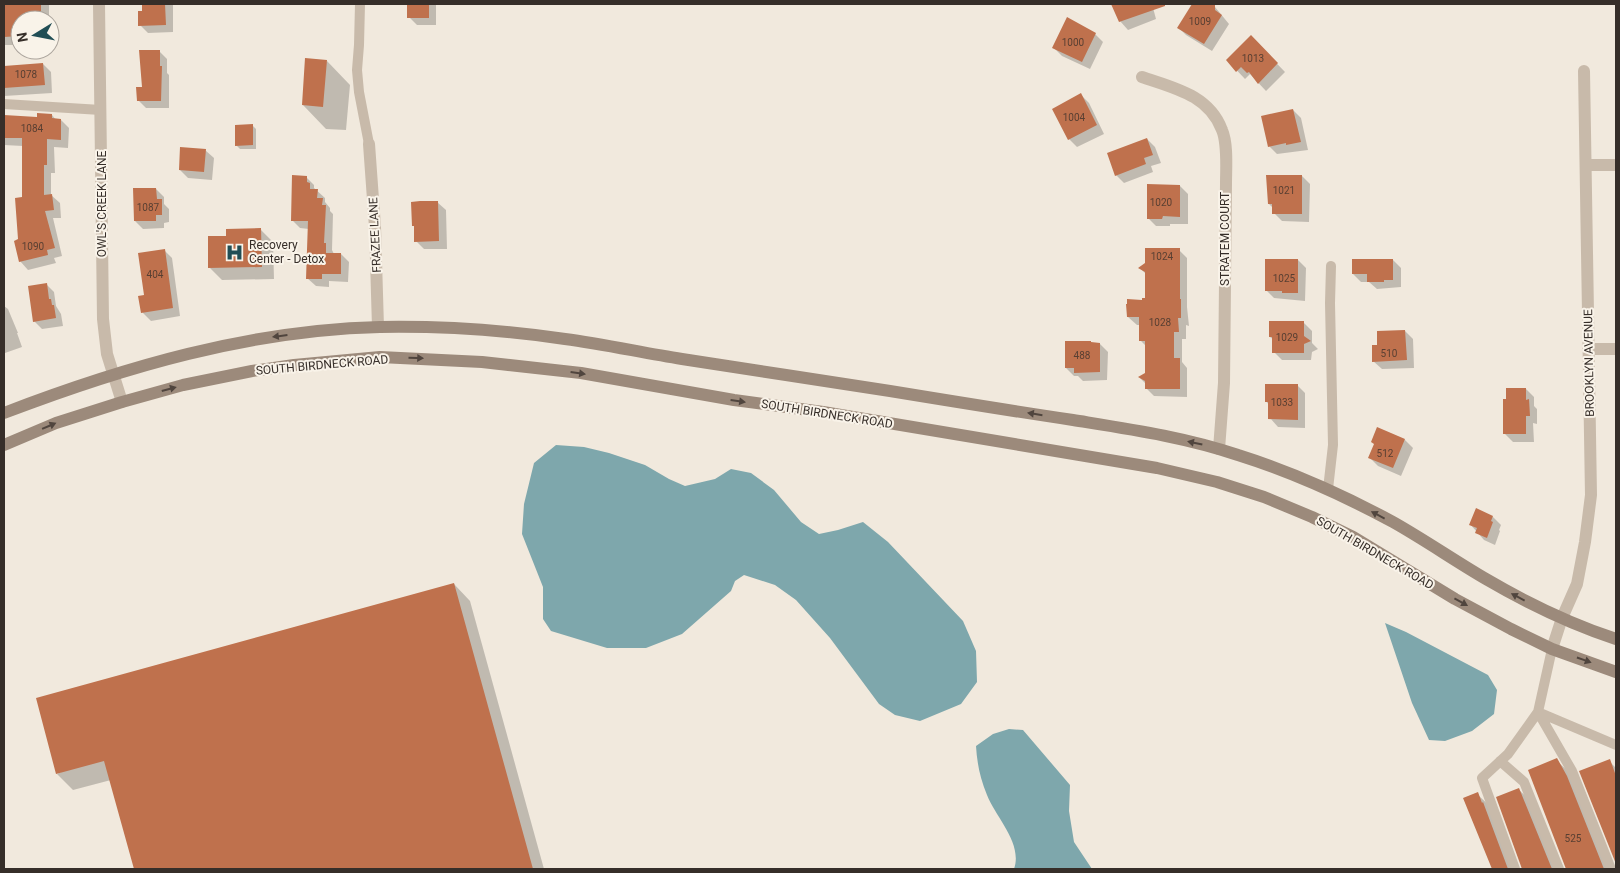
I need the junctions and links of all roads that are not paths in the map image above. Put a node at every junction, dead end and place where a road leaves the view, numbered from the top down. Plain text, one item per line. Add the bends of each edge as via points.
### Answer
1 (100, 4) edge
2 (360, 4) edge
3 (1584, 71) dead end
4 (1142, 77) dead end
5 (4, 104) edge
6 (101, 110) junction
7 (370, 144) joint
8 (1586, 165) junction
9 (1616, 165) edge
10 (1331, 266) dead end
11 (378, 327) junction
12 (1588, 348) junction
13 (1616, 349) edge
14 (113, 374) junction
15 (122, 402) junction
16 (4, 413) edge
17 (4, 445) edge
18 (1219, 449) junction
19 (1328, 489) junction
20 (1562, 618) junction
21 (1616, 639) edge
22 (1552, 649) junction
23 (1616, 672) edge
24 (1538, 712) junction
25 (1616, 745) edge
26 (1500, 761) junction
27 (1515, 869) edge
28 (1559, 869) edge
29 (1611, 869) edge

1 - 6 street, OWL'S CREEK LANE
2 - 7 lane via 357,70
3 - 8 street, BROOKLYN AVENUE
4 - 18 street, STRATEM COURT via 1184,91 1201,101 1223,131 1226,184 1224,363
5 - 6 lane
6 - 14 street, OWL'S CREEK LANE via 103,318
7 - 11 street, FRAZEE LANE
8 - 9 street
8 - 12 street, BROOKLYN AVENUE
10 - 19 lane via 1333,445
11 -> 14 main road via 244,341
18 -> 11 main road via 1136,430 567,339 482,330
12 - 13 street
12 - 20 street, BROOKLYN AVENUE via 1590,494 1577,584
14 - 15 street, OWL'S CREEK LANE
14 - 16 main road
17 -> 15 main road, SOUTH BIRDNECK ROAD via 56,423
15 -> 22 main road, SOUTH BIRDNECK ROAD via 200,382 294,365 380,357 482,362 582,374 1157,468 1218,482 1312,517 1511,630
18 - 19 main road
20 -> 19 main road via 1489,581 1394,523
20 - 21 main road
20 - 22 street, BROOKLYN AVENUE
22 -> 23 main road, SOUTH BIRDNECK ROAD
22 - 24 lane
24 - 25 lane
24 - 26 lane
24 - 29 lane via 1572,771
26 - 27 lane via 1482,778
26 - 28 lane via 1524,782

